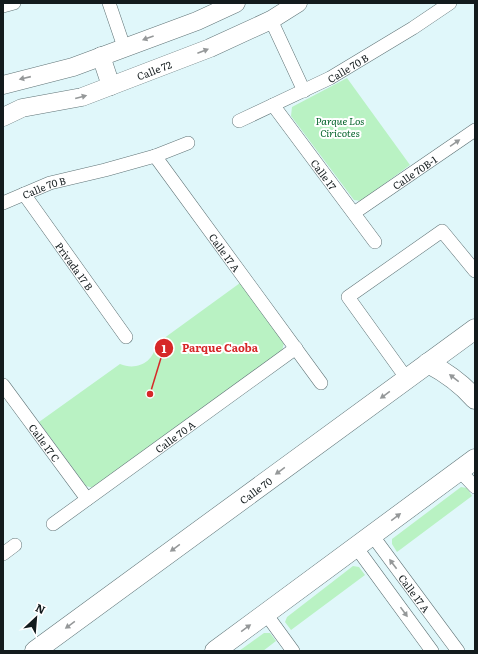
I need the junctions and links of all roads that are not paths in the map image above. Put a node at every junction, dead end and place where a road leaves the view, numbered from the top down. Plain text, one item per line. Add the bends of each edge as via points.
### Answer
1 (14, 3) edge
2 (109, 3) edge
3 (236, 3) edge
4 (298, 3) edge
5 (450, 3) edge
6 (3, 6) edge
7 (271, 20) junction
8 (124, 47) junction
9 (101, 56) junction
10 (49, 72) junction
11 (3, 85) edge
12 (111, 86) junction
13 (304, 90) junction
14 (56, 102) junction
15 (273, 105) junction
16 (3, 117) edge
17 (239, 122) dead end
18 (475, 130) edge
19 (188, 143) dead end
20 (155, 156) junction
21 (24, 194) junction
22 (3, 203) edge
23 (354, 213) junction
24 (375, 242) dead end
25 (475, 271) edge
26 (475, 329) edge
27 (126, 337) dead end
28 (296, 348) junction
29 (428, 363) junction
30 (407, 379) junction
31 (321, 383) dead end
32 (3, 385) edge
33 (475, 399) edge
34 (467, 465) edge
35 (475, 486) edge
36 (87, 499) junction
37 (53, 524) dead end
38 (372, 535) junction
39 (15, 545) dead end
40 (356, 547) junction
41 (3, 554) edge
42 (266, 614) junction
43 (35, 651) edge
44 (215, 651) edge
45 (293, 651) edge
46 (432, 651) edge
47 (458, 651) edge

1 - 6 street
2 - 8 street
3 -> 8 main road via 197,21
4 - 7 main road, Calle 72
5 - 13 street, Calle 70 B via 330,78
12 -> 7 main road, Calle 72 via 210,48
7 - 13 street
8 - 9 main road
9 - 10 main road via 73,67
9 - 12 main road
10 -> 11 main road
10 - 14 main road
14 -> 12 main road, Calle 72 via 82,97
13 - 15 street, Calle 70 B
14 - 16 main road, Calle 72 via 22,108
15 - 17 street, Calle 70 B
15 - 23 street, Calle 17
23 -> 18 street, Calle 70B-1
19 - 20 street, Calle 70 B
20 - 21 street, Calle 70 B via 50,183
20 - 28 street, Calle 17 A
21 - 22 street, Calle 70 B
21 - 27 street, Privada 17 B
23 - 24 street, Calle 17
25 - 30 street via 442,231 348,297
26 - 29 main road, Calle 70
28 - 31 street, Calle 17 A
28 - 36 street, Calle 70 A
29 - 30 main road, Calle 70
33 -> 29 main road via 464,386 446,372
30 -> 43 main road, Calle 70
32 - 36 street, Calle 17 C
34 - 35 street
38 -> 34 main road
36 - 37 street, Calle 70 A
38 - 40 main road
47 -> 38 street, Calle 17 A
39 - 41 street
40 - 42 main road
40 -> 46 street, Calle 17 A
44 -> 42 main road
42 - 45 street

